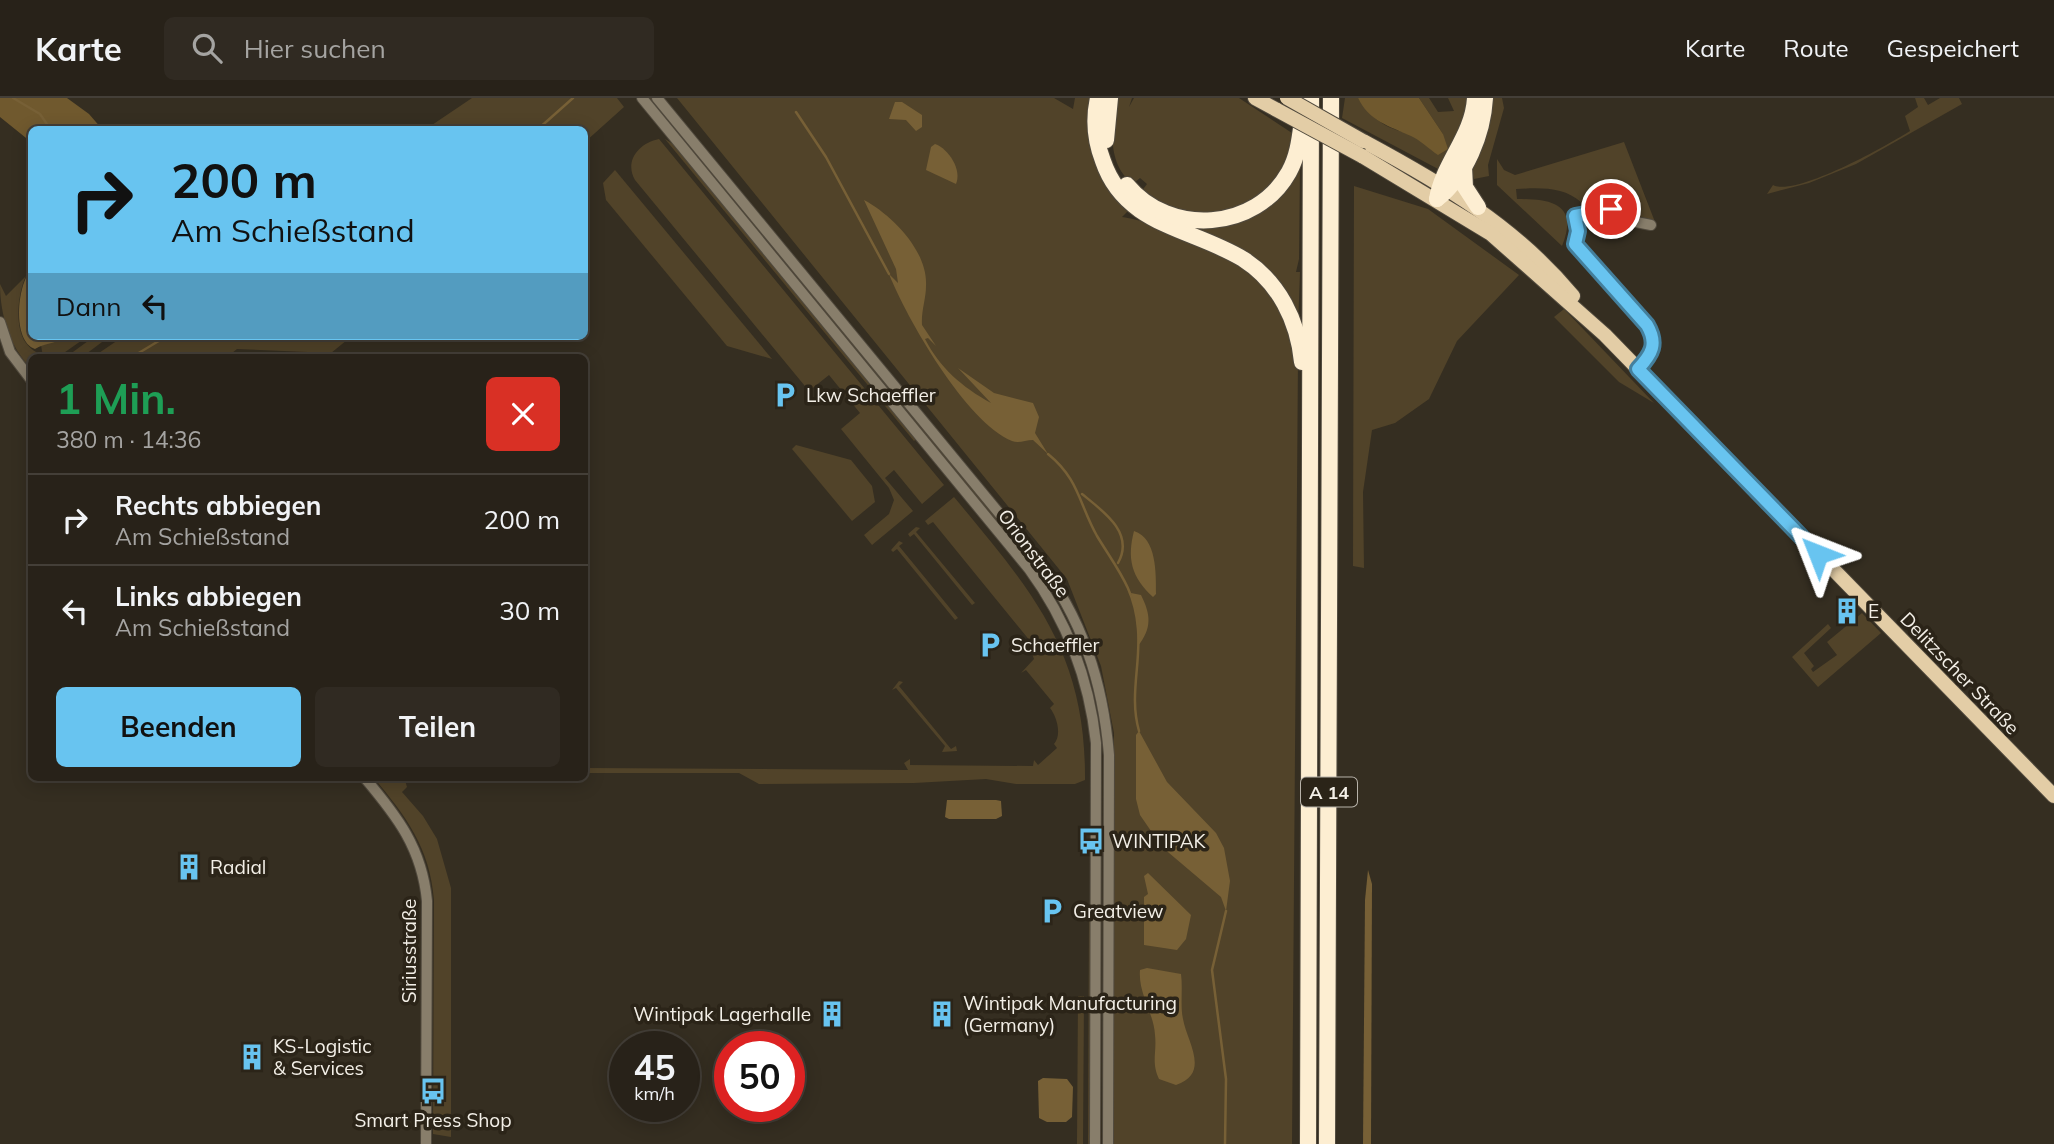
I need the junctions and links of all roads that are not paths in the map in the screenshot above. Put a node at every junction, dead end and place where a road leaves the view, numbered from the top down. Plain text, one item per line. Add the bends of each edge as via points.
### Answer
1 (642, 98) edge
2 (657, 98) edge
3 (1098, 98) edge
4 (1110, 98) edge
5 (1255, 98) edge
6 (1287, 98) edge
7 (1306, 98) edge
8 (1311, 98) edge
9 (1475, 98) edge
10 (1485, 98) edge
11 (1332, 102) edge
12 (1464, 164) junction
13 (1442, 190) junction
14 (1478, 207) junction
15 (1651, 225) dead end
16 (0, 321) edge
17 (1605, 335) junction
18 (1638, 369) junction
19 (28, 376) edge
20 (1310, 429) junction
21 (367, 781) edge
22 (2054, 796) edge
23 (426, 1144) edge
24 (1095, 1144) edge
25 (1108, 1144) edge
26 (1308, 1144) edge
27 (1327, 1144) edge

1 - 24 street, Orionstraße via 1029,569 1054,606 1076,652 1096,743
2 - 25 street, Orionstraße via 1036,558 1056,585 1087,645 1103,700 1110,755
3 - 20 highway via 1094,114 1100,152 1124,197 1154,220 1244,260 1277,291 1300,345
4 - 7 highway via 1109,153 1124,182 1158,211 1188,220 1217,221 1259,205 1284,180 1298,152
5 - 13 main road, bridge via 1362,156
6 - 13 main road, bridge
8 - 20 highway, A 14
9 - 13 highway via 1468,130
10 - 12 highway via 1481,128
11 - 27 highway, A 14
12 - 13 highway
12 - 14 highway via 1465,187
13 - 14 main road
13 - 17 main road
14 - 17 main road via 1537,257
15 - 18 street via 1631,221 1611,209 1575,216 1575,244 1654,337 1653,350
16 - 19 street via 4,340
17 - 18 main road, Delitzscher Straße
18 - 22 main road, Delitzscher Straße
20 - 26 highway, A 14
21 - 23 street, Siriusstraße via 402,822 424,872

